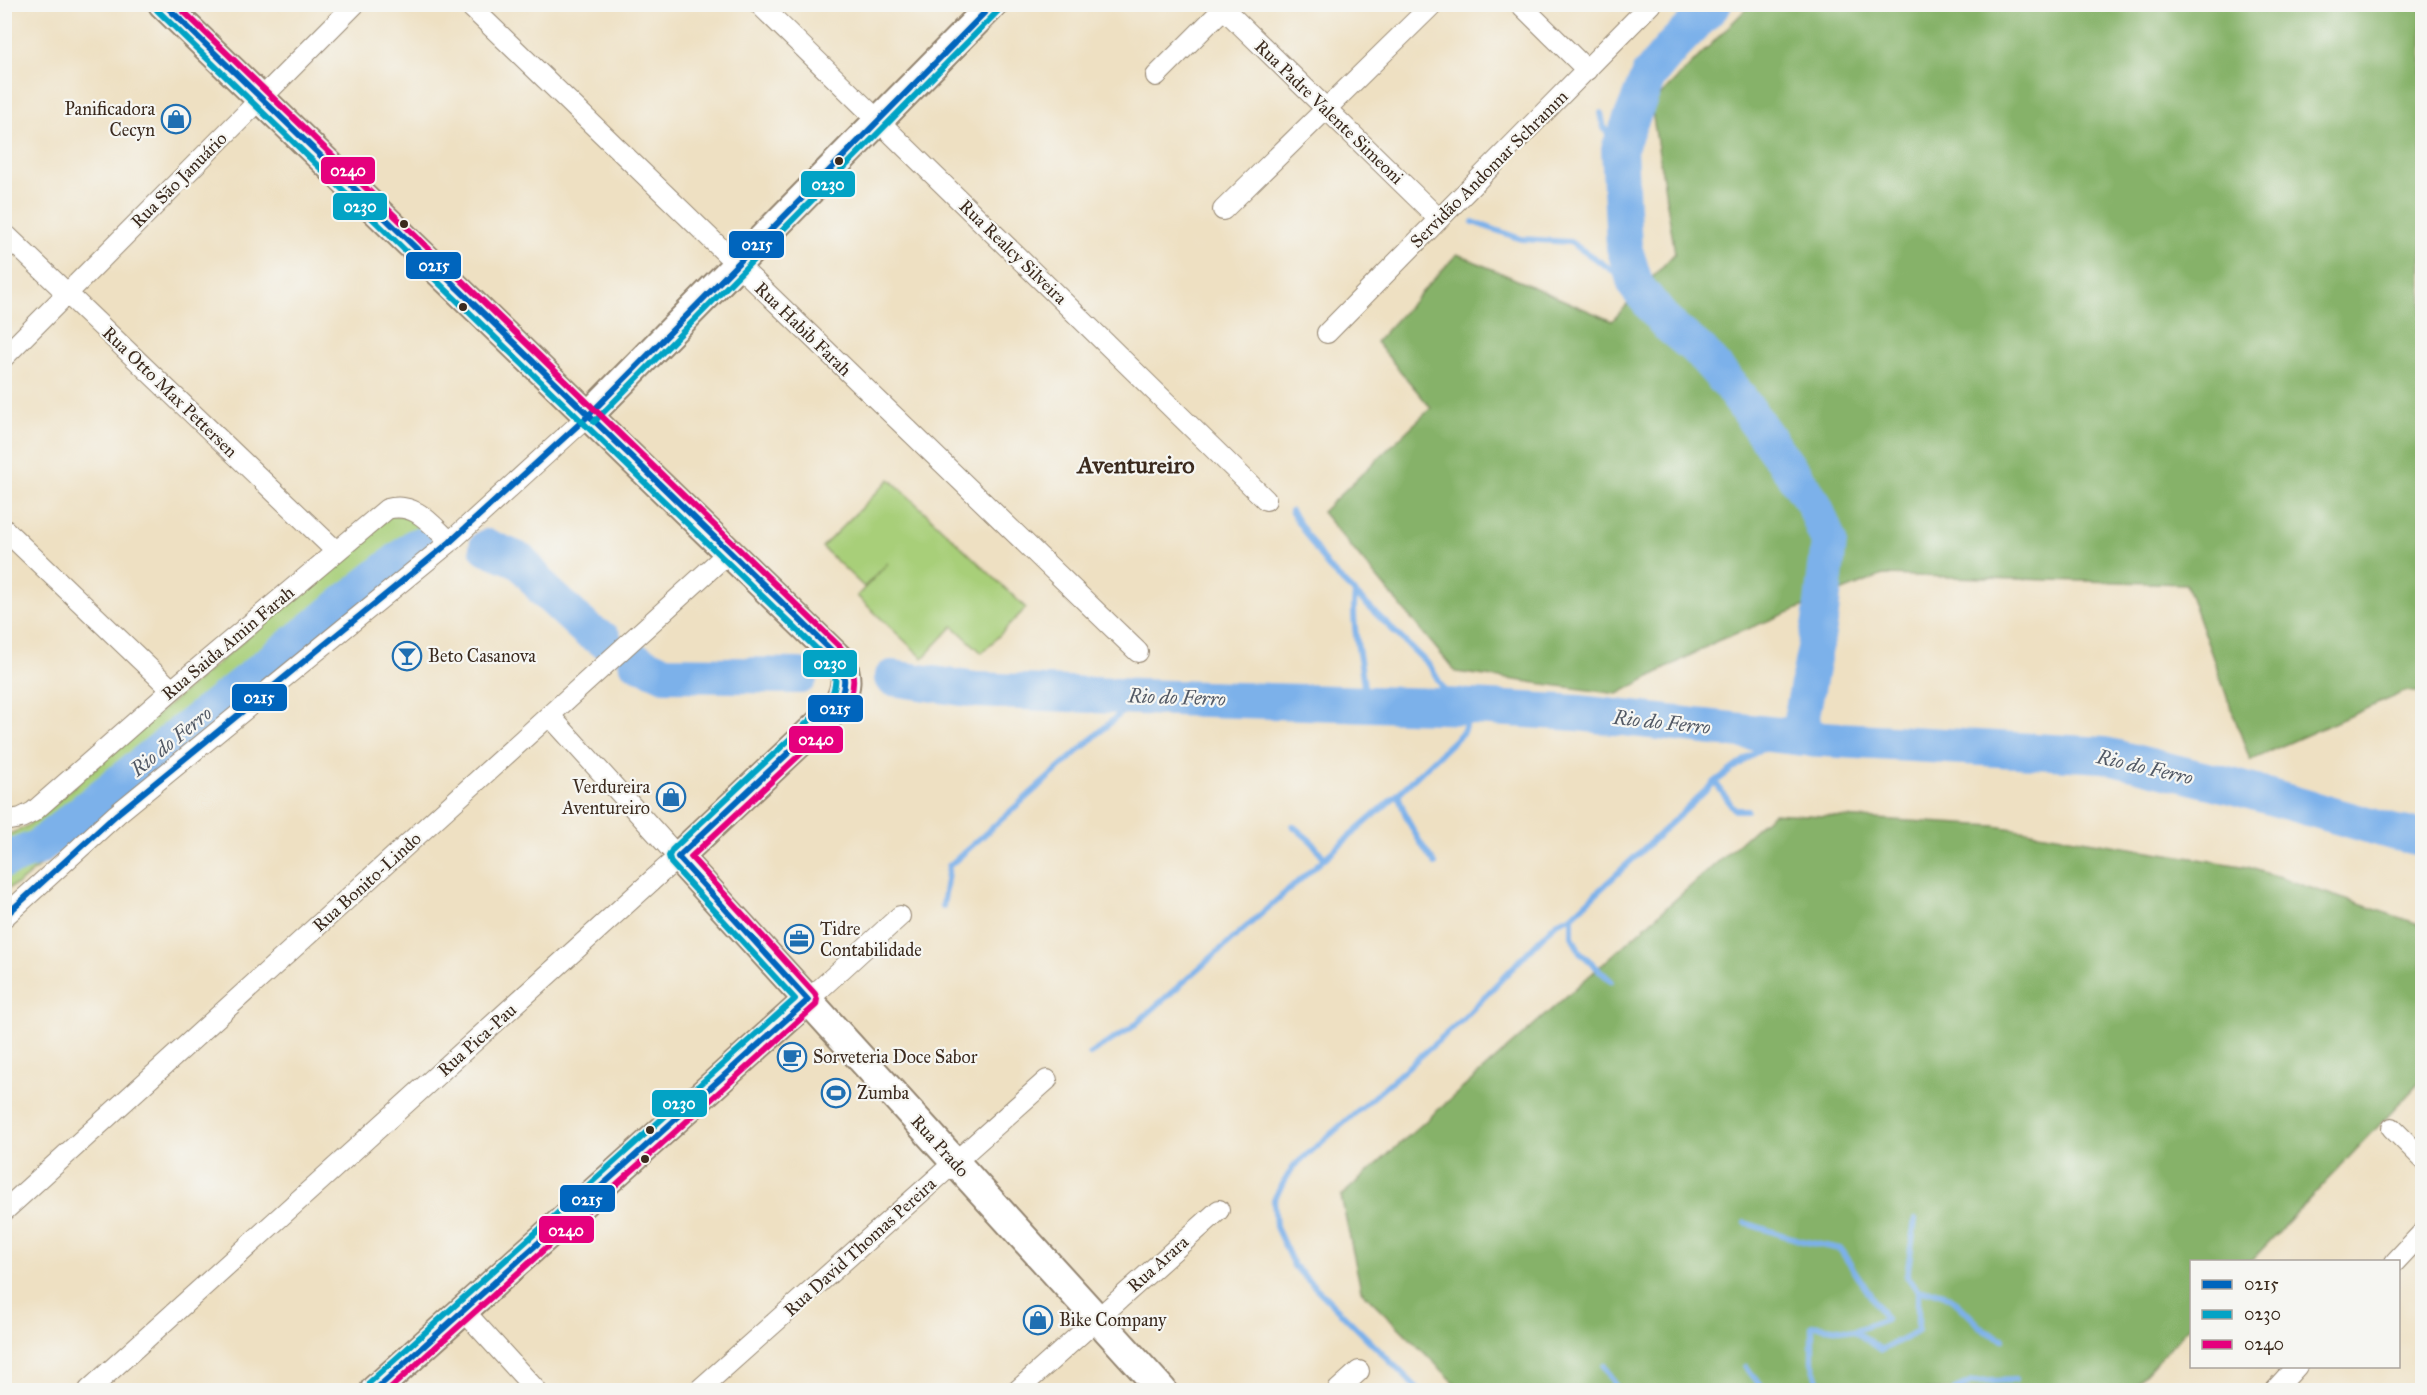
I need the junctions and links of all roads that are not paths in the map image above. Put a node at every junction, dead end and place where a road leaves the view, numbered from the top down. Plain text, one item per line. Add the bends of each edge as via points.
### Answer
1 (163, 4) edge
2 (355, 4) edge
3 (468, 4) edge
4 (759, 4) edge
5 (993, 4) edge
6 (1432, 4) edge
7 (1520, 4) edge
8 (1651, 4) edge
9 (1224, 6) edge
10 (1587, 70) junction
11 (1156, 76) dead end
12 (260, 98) junction
13 (1326, 109) junction
14 (878, 121) junction
15 (1223, 210) dead end
16 (1439, 219) junction
17 (4, 233) edge
18 (737, 265) junction
19 (67, 293) junction
20 (1327, 333) dead end
21 (4, 357) edge
22 (588, 416) junction
23 (1266, 500) dead end
24 (4, 529) edge
25 (450, 542) junction
26 (336, 551) junction
27 (729, 552) junction
28 (1138, 652) dead end
29 (172, 690) junction
30 (550, 716) junction
31 (7, 821) edge
32 (678, 857) junction
33 (900, 916) dead end
34 (4, 917) edge
35 (808, 1000) junction
36 (1047, 1080) dead end
37 (2392, 1128) dead end
38 (2422, 1158) edge
39 (955, 1162) junction
40 (1218, 1210) dead end
41 (4, 1211) edge
42 (2422, 1233) edge
43 (2398, 1260) edge
44 (464, 1311) junction
45 (1097, 1319) junction
46 (2295, 1368) edge
47 (1359, 1371) dead end
48 (89, 1390) edge
49 (375, 1390) edge
50 (536, 1390) edge
51 (699, 1390) edge
52 (1018, 1390) edge
53 (1162, 1390) edge
54 (1338, 1390) edge
55 (2275, 1390) edge

1 - 12 street
2 - 12 street, Rua São Januário
3 - 18 street, Rua Habib Farah
4 - 14 street, Rua Realcy Silveira
5 - 14 street
6 - 13 street
7 - 10 street
8 - 10 street, Servidão Andomar Schramm
9 - 11 street
9 - 13 street, Rua Padre Valente Simeoni
10 - 16 street, Servidão Andomar Schramm
12 - 19 street, Rua São Januário
12 - 22 street
13 - 15 street
13 - 16 street, Rua Padre Valente Simeoni
14 - 18 street
14 - 23 street, Rua Realcy Silveira
16 - 20 street, Servidão Andomar Schramm
17 - 19 street, Rua Otto Max Pettersen
18 - 22 street
18 - 28 street, Rua Habib Farah
19 - 21 street, Rua São Januário
19 - 26 street, Rua Otto Max Pettersen
22 - 25 street
22 - 27 street
24 - 29 street
25 - 26 street, Rua Saida Amin Farah via 417,512 396,507 377,516
25 - 34 street via 117,814
26 - 29 street, Rua Saida Amin Farah
27 - 30 street, Rua Bonito-Lindo
27 - 32 street, Rua Pica-Pau via 834,653 846,677 845,689 835,710
29 - 31 street, Rua Saida Amin Farah via 33,812
30 - 32 street, Rua Prado
30 - 41 street, Rua Bonito-Lindo
32 - 35 street, Rua Prado
32 - 48 street, Rua Pica-Pau
33 - 35 street
35 - 39 street, Rua Prado
35 - 44 street
36 - 39 street, Rua David Thomas Pereira
37 - 38 street
39 - 45 street, Rua Prado
39 - 51 street, Rua David Thomas Pereira
40 - 45 street, Rua Arara
42 - 43 street
44 - 49 street
44 - 50 street
45 - 52 street, Rua Arara
45 - 53 street, Rua Prado
46 - 55 street
47 - 54 street

